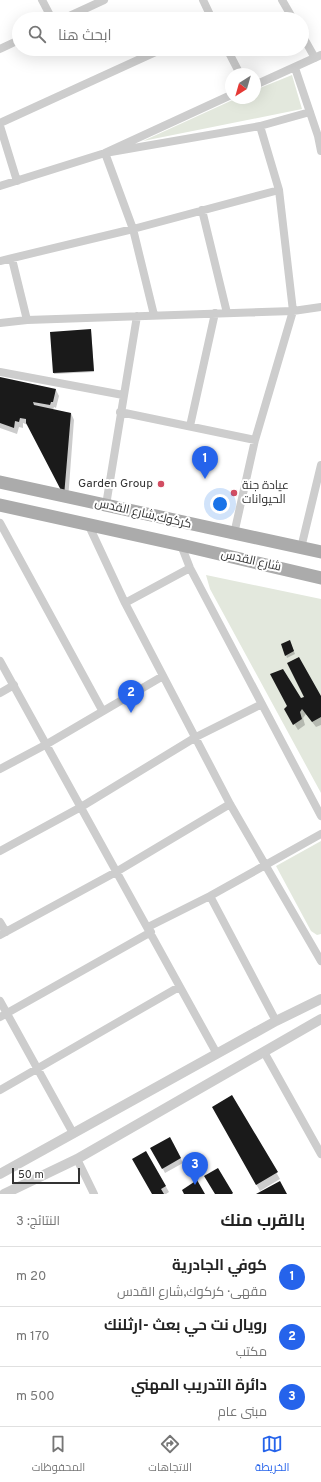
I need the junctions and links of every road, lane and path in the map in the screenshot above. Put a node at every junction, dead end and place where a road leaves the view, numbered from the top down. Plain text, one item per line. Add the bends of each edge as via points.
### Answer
1 (42, 0) edge
2 (104, 0) edge
3 (202, 0) edge
4 (282, 0) edge
5 (48, 12) edge
6 (78, 12) edge
7 (208, 12) edge
8 (289, 12) edge
9 (12, 43) edge
10 (309, 45) edge
11 (0, 49) edge
12 (146, 56) edge
13 (231, 56) edge
14 (318, 57) edge
15 (237, 68) edge
16 (295, 68) junction
17 (261, 82) edge
18 (225, 98) edge
19 (310, 112) junction
20 (0, 122) edge
21 (0, 126) edge
22 (260, 126) junction
23 (319, 135) edge
24 (321, 150) edge
25 (105, 153) junction
26 (17, 181) junction
27 (0, 186) edge
28 (279, 190) junction
29 (202, 210) junction
30 (133, 229) junction
31 (12, 259) junction
32 (0, 261) edge
33 (321, 306) edge
34 (293, 311) junction
35 (227, 313) junction
36 (215, 314) junction
37 (137, 316) junction
38 (154, 316) junction
39 (27, 320) junction
40 (0, 323) edge
41 (0, 372) edge
42 (123, 395) junction
43 (120, 412) junction
44 (190, 426) junction
45 (255, 440) junction
46 (321, 465) edge
47 (0, 482) edge
48 (106, 505) junction
49 (3, 509) edge
50 (0, 523) edge
51 (89, 526) junction
52 (234, 534) junction
53 (181, 545) junction
54 (286, 546) joint
55 (301, 548) junction
56 (321, 552) edge
57 (190, 568) junction
58 (321, 578) edge
59 (125, 603) junction
60 (0, 661) edge
61 (163, 676) junction
62 (14, 685) junction
63 (0, 693) edge
64 (262, 704) junction
65 (102, 710) junction
66 (196, 737) junction
67 (47, 744) junction
68 (0, 769) edge
69 (230, 804) junction
70 (81, 807) junction
71 (321, 816) edge
72 (321, 834) edge
73 (0, 851) edge
74 (266, 864) junction
75 (116, 872) junction
76 (210, 896) junction
77 (0, 922) edge
78 (149, 929) junction
79 (3, 934) edge
80 (318, 952) edge
81 (321, 960) edge
82 (179, 987) junction
83 (321, 999) edge
84 (0, 1001) edge
85 (3, 1015) edge
86 (321, 1019) edge
87 (276, 1021) junction
88 (264, 1052) junction
89 (217, 1054) junction
90 (39, 1069) junction
91 (0, 1090) edge
92 (73, 1133) junction
93 (321, 1154) edge
94 (77, 1159) junction
95 (0, 1174) edge
96 (4, 1194) edge
97 (94, 1194) edge

1 - 5 street
2 - 6 street
3 - 7 street
4 - 8 street
9 - 11 street
10 - 14 street
12 - 20 street
13 - 15 street
14 - 16 street
16 - 17 street
16 - 19 street
18 - 25 street
19 - 22 street
19 - 23 street
21 - 26 street
22 - 25 street
22 - 28 street
23 - 24 street
25 - 26 street
25 - 30 street
26 - 27 street
28 - 29 street
28 - 34 street
29 - 30 street
29 - 35 street
30 - 31 street
30 - 38 street
31 - 32 street
31 - 39 street
33 - 34 street
34 - 35 street
34 - 45 street
35 - 36 street
36 - 38 street
36 - 44 street
37 - 38 street
37 - 39 street
37 - 42 street
39 - 40 street
41 - 42 street
42 - 43 street
43 - 44 street
43 - 48 street
44 - 45 street
45 - 52 street
46 - 55 street
47 - 48 main road, كركوك,شارع القدس
48 - 52 main road, كركوك,شارع القدس
49 - 51 main road, كركوك,شارع القدس
50 - 65 street
51 - 53 main road, كركوك,شارع القدس
51 - 59 street
52 - 54 main road, كركوك,شارع القدس
53 - 57 street
53 - 58 main road, شارع القدس
54 - 55 main road, شارع القدس
55 - 56 main road, شارع القدس
57 - 59 street
57 - 64 street
59 - 61 street
60 - 62 street
61 - 65 street
61 - 66 street
62 - 63 street
62 - 67 street
64 - 66 street
64 - 71 street
65 - 67 street
66 - 69 street
66 - 70 street
67 - 68 street
67 - 70 street
69 - 74 street
69 - 75 street
70 - 73 street
70 - 75 street
72 - 74 street
74 - 76 street
74 - 80 street
75 - 78 street
75 - 79 street
76 - 78 street
76 - 87 street
77 - 79 street
78 - 82 street
78 - 85 street
80 - 81 street
82 - 89 street
82 - 90 street
83 - 87 street
84 - 85 street
85 - 90 street
86 - 88 street
87 - 89 street
88 - 93 street
88 - 94 street
89 - 92 street
90 - 91 street
90 - 92 street
92 - 95 street
94 - 96 street
94 - 97 street

